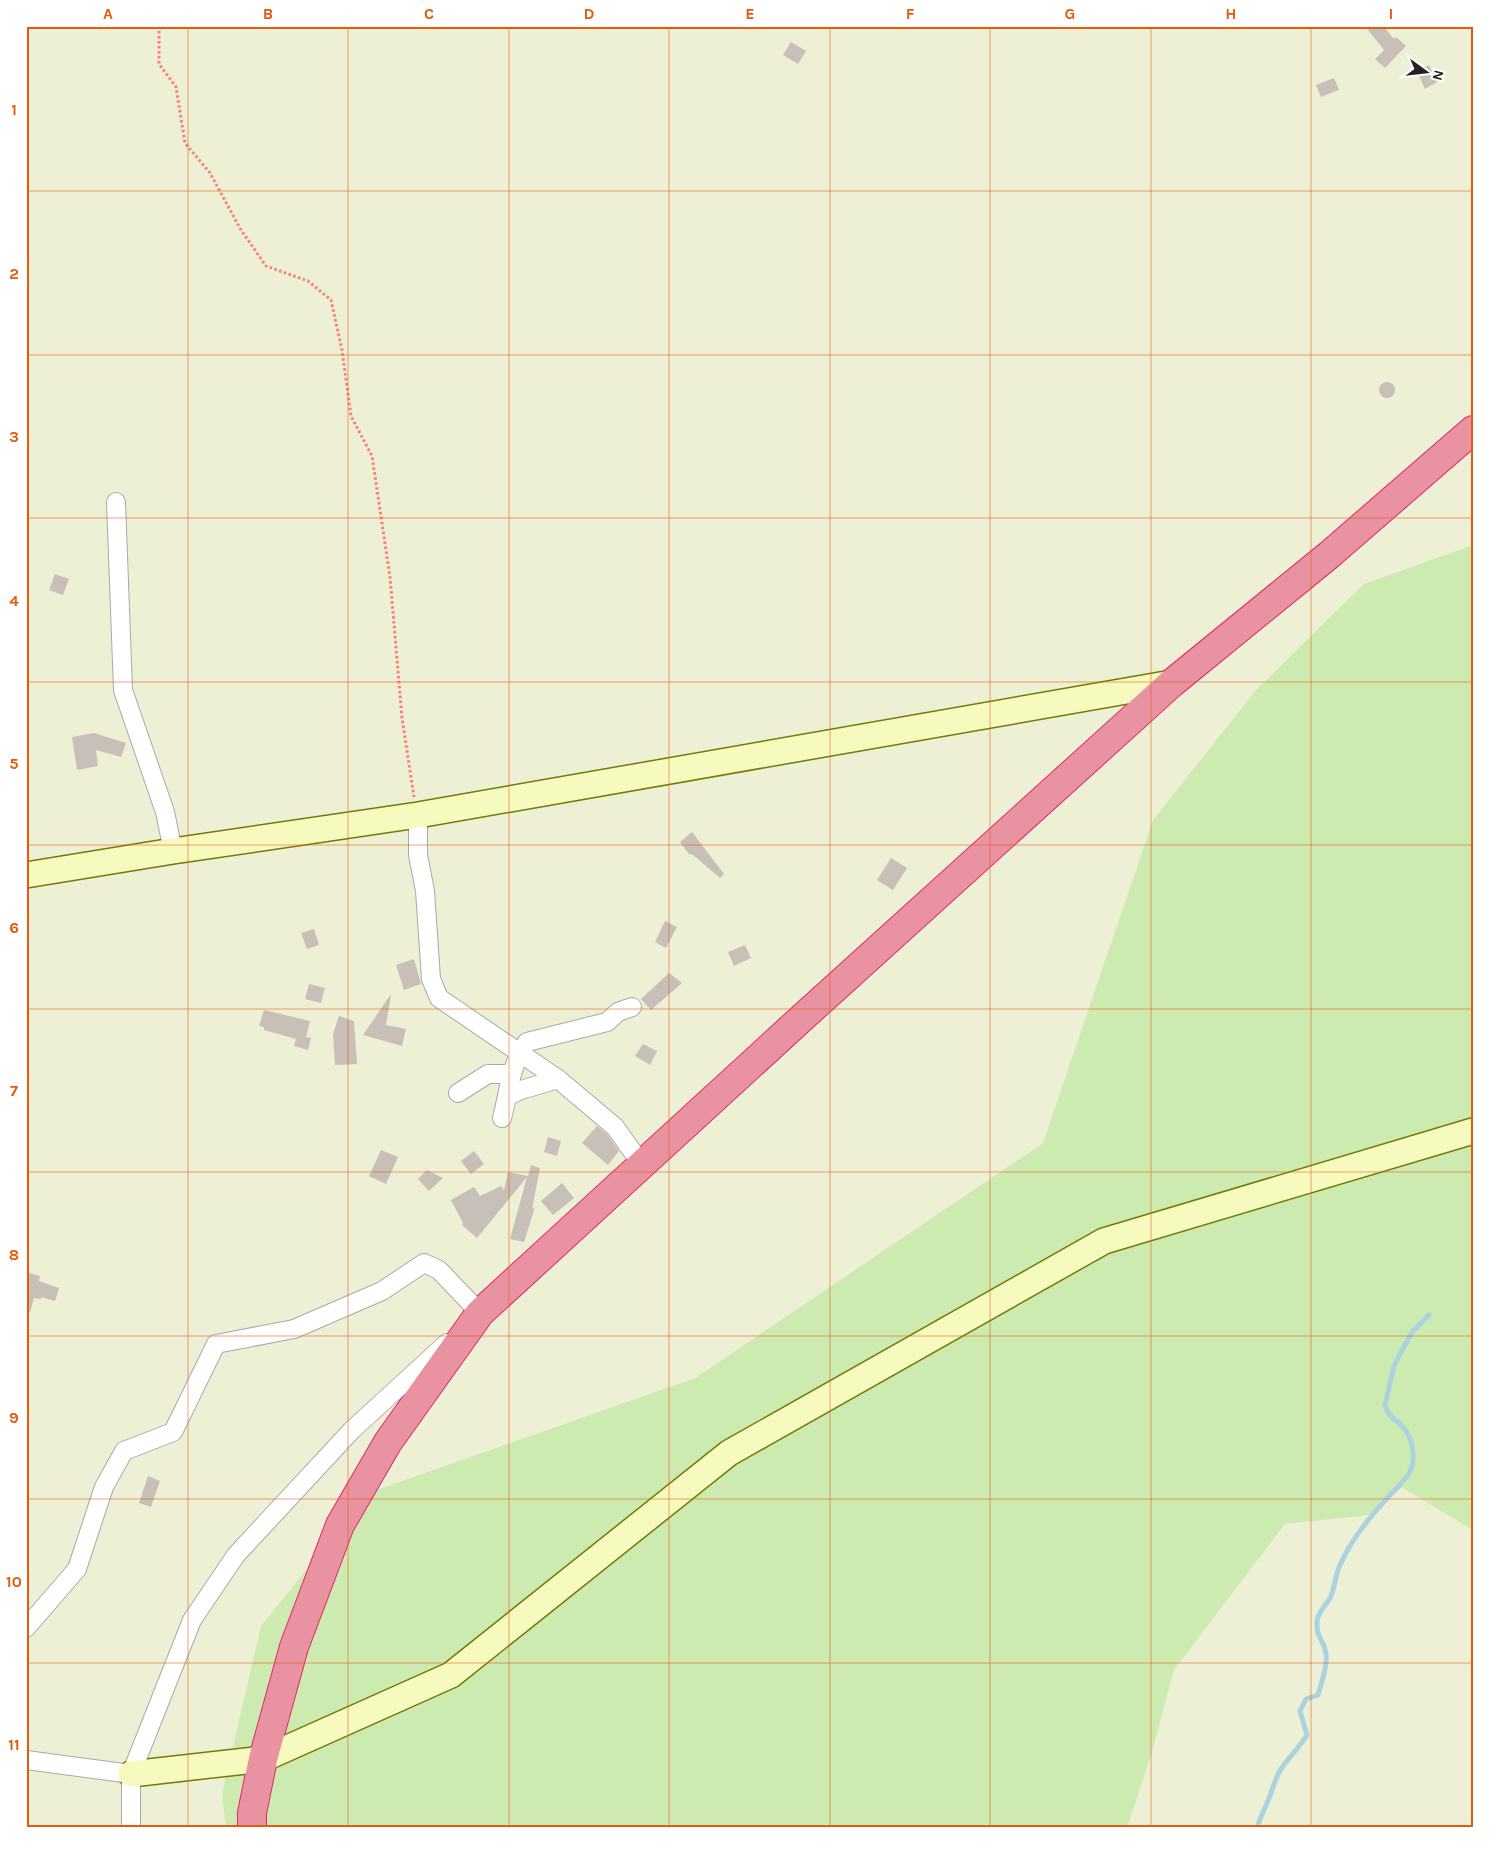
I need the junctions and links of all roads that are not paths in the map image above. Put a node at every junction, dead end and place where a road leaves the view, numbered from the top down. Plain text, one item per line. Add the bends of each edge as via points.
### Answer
1 (1473, 430) edge
2 (116, 502) dead end
3 (1172, 683) junction
4 (418, 815) junction
5 (173, 851) junction
6 (26, 875) edge
7 (632, 1007) dead end
8 (518, 1054) junction
9 (511, 1074) junction
10 (558, 1079) junction
11 (458, 1093) dead end
12 (508, 1096) junction
13 (502, 1118) dead end
14 (1473, 1131) edge
15 (642, 1165) junction
16 (480, 1313) junction
17 (26, 1628) edge
18 (263, 1759) junction
19 (26, 1760) edge
20 (131, 1774) junction
21 (131, 1828) edge
22 (252, 1828) edge

1 - 3 highway via 1329,555
2 - 5 street via 123,690 164,812
3 - 4 street
3 - 15 highway
4 - 5 street
4 - 8 street via 418,855 425,891 430,979 439,998
5 - 6 street
7 - 8 street via 618,1012 607,1022 526,1042
8 - 9 street
8 - 10 street
9 - 11 street via 488,1074
9 - 12 street
10 - 12 street
10 - 15 street via 615,1127
12 - 13 street
14 - 18 street via 1104,1241 728,1452 451,1675
15 - 16 highway
16 - 17 street via 439,1270 424,1263 382,1291 294,1329 216,1344 173,1432 124,1451 104,1487 77,1569
16 - 18 highway via 388,1442 340,1525 294,1647
16 - 20 street via 352,1430 236,1555 192,1620
18 - 20 street
18 - 22 highway
19 - 20 street
20 - 21 street

